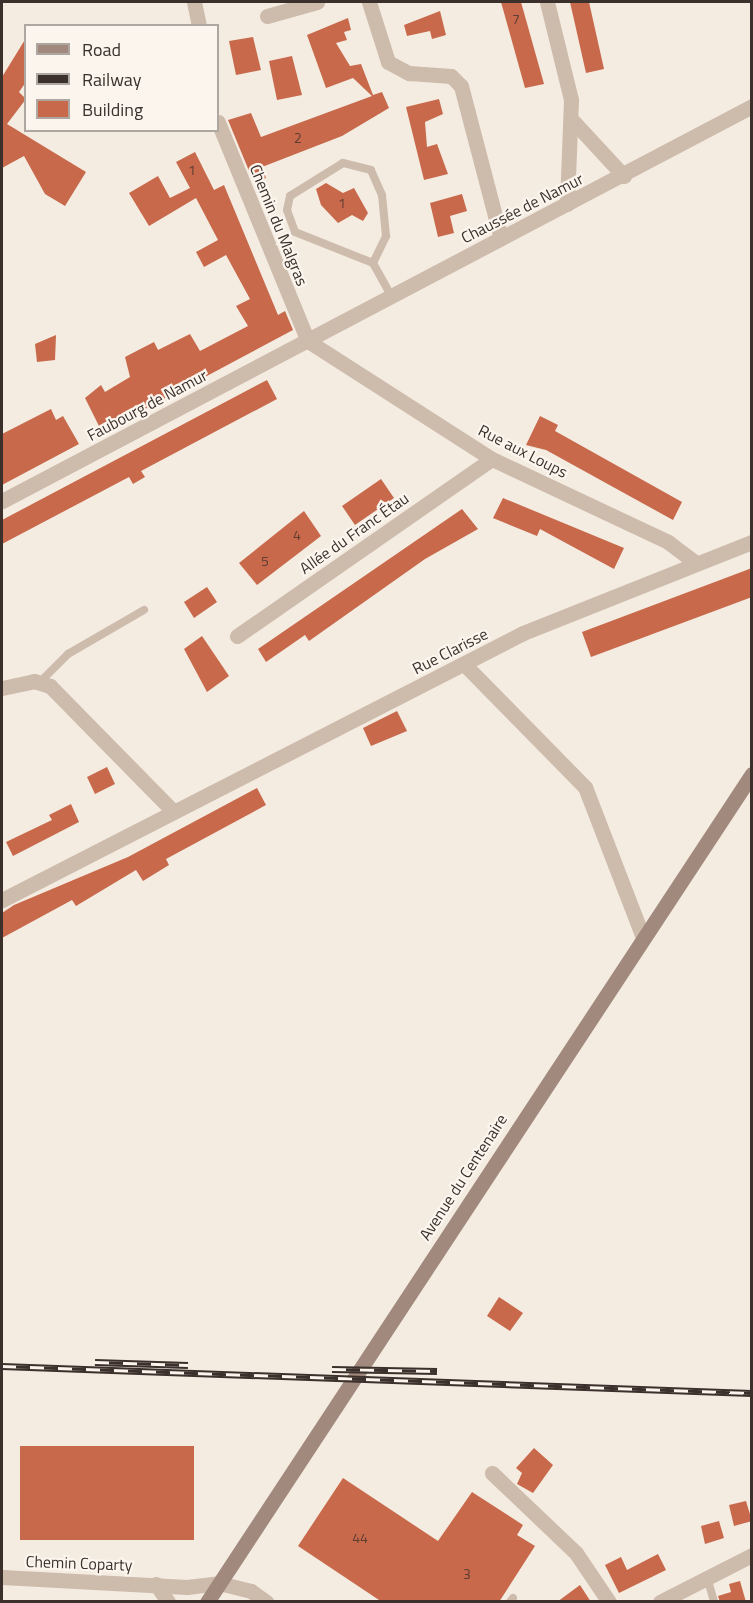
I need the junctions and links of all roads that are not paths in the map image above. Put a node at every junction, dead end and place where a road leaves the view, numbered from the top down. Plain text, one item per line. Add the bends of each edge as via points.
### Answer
1 (194, 2) edge
2 (317, 2) edge
3 (369, 2) edge
4 (547, 2) edge
5 (267, 16) dead end
6 (198, 24) edge
7 (752, 106) edge
8 (573, 121) junction
9 (219, 124) edge
10 (624, 176) junction
11 (567, 204) junction
12 (501, 238) junction
13 (373, 263) junction
14 (391, 296) junction
15 (308, 341) junction
16 (492, 459) junction
17 (2, 501) edge
18 (752, 542) edge
19 (696, 563) junction
20 (144, 610) dead end
21 (237, 636) dead end
22 (465, 664) junction
23 (39, 683) junction
24 (2, 688) edge
25 (752, 774) edge
26 (173, 810) junction
27 (3, 896) edge
28 (644, 937) junction
29 (492, 1473) dead end
30 (752, 1555) edge
31 (2, 1577) edge
32 (707, 1577) junction
33 (219, 1583) junction
34 (156, 1584) junction
35 (168, 1602) edge
36 (207, 1602) edge
37 (266, 1602) edge
38 (609, 1602) edge
39 (660, 1602) edge
40 (714, 1602) edge

1 - 6 street
2 - 5 street
3 - 12 street via 388,62 410,73 451,76 461,86
4 - 8 street
7 - 10 street, Chaussée de Namur
8 - 10 street
8 - 11 street
9 - 15 street, Chemin du Malgras
10 - 11 street, Chaussée de Namur
11 - 12 street, Chaussée de Namur
12 - 14 street, Chaussée de Namur
13 - 13 lane via 386,236 382,195 371,170 343,163 303,183 290,196 287,210 295,232
13 - 14 lane
14 - 15 street, Chaussée de Namur
15 - 16 street, Rue aux Loups
15 - 17 street, Faubourg de Namur
16 - 19 street, Rue aux Loups via 668,542
16 - 21 street, Allée du Franc Étau
18 - 19 street, Rue Clarisse
19 - 22 street, Rue Clarisse via 579,607
20 - 23 lane via 68,654
22 - 26 street, Rue Clarisse
22 - 28 street via 585,788
23 - 24 street
23 - 26 street via 64,697
25 - 28 main road, Avenue du Centenaire
26 - 27 street, Rue Clarisse
28 - 33 main road, Avenue du Centenaire
29 - 38 street via 576,1553
30 - 32 street
31 - 34 street, Chemin Coparty
32 - 39 street
32 - 40 lane
33 - 34 street, Chemin Coparty
33 - 36 main road, Avenue du Centenaire
33 - 37 street, Chemin Coparty via 251,1591
34 - 35 street

